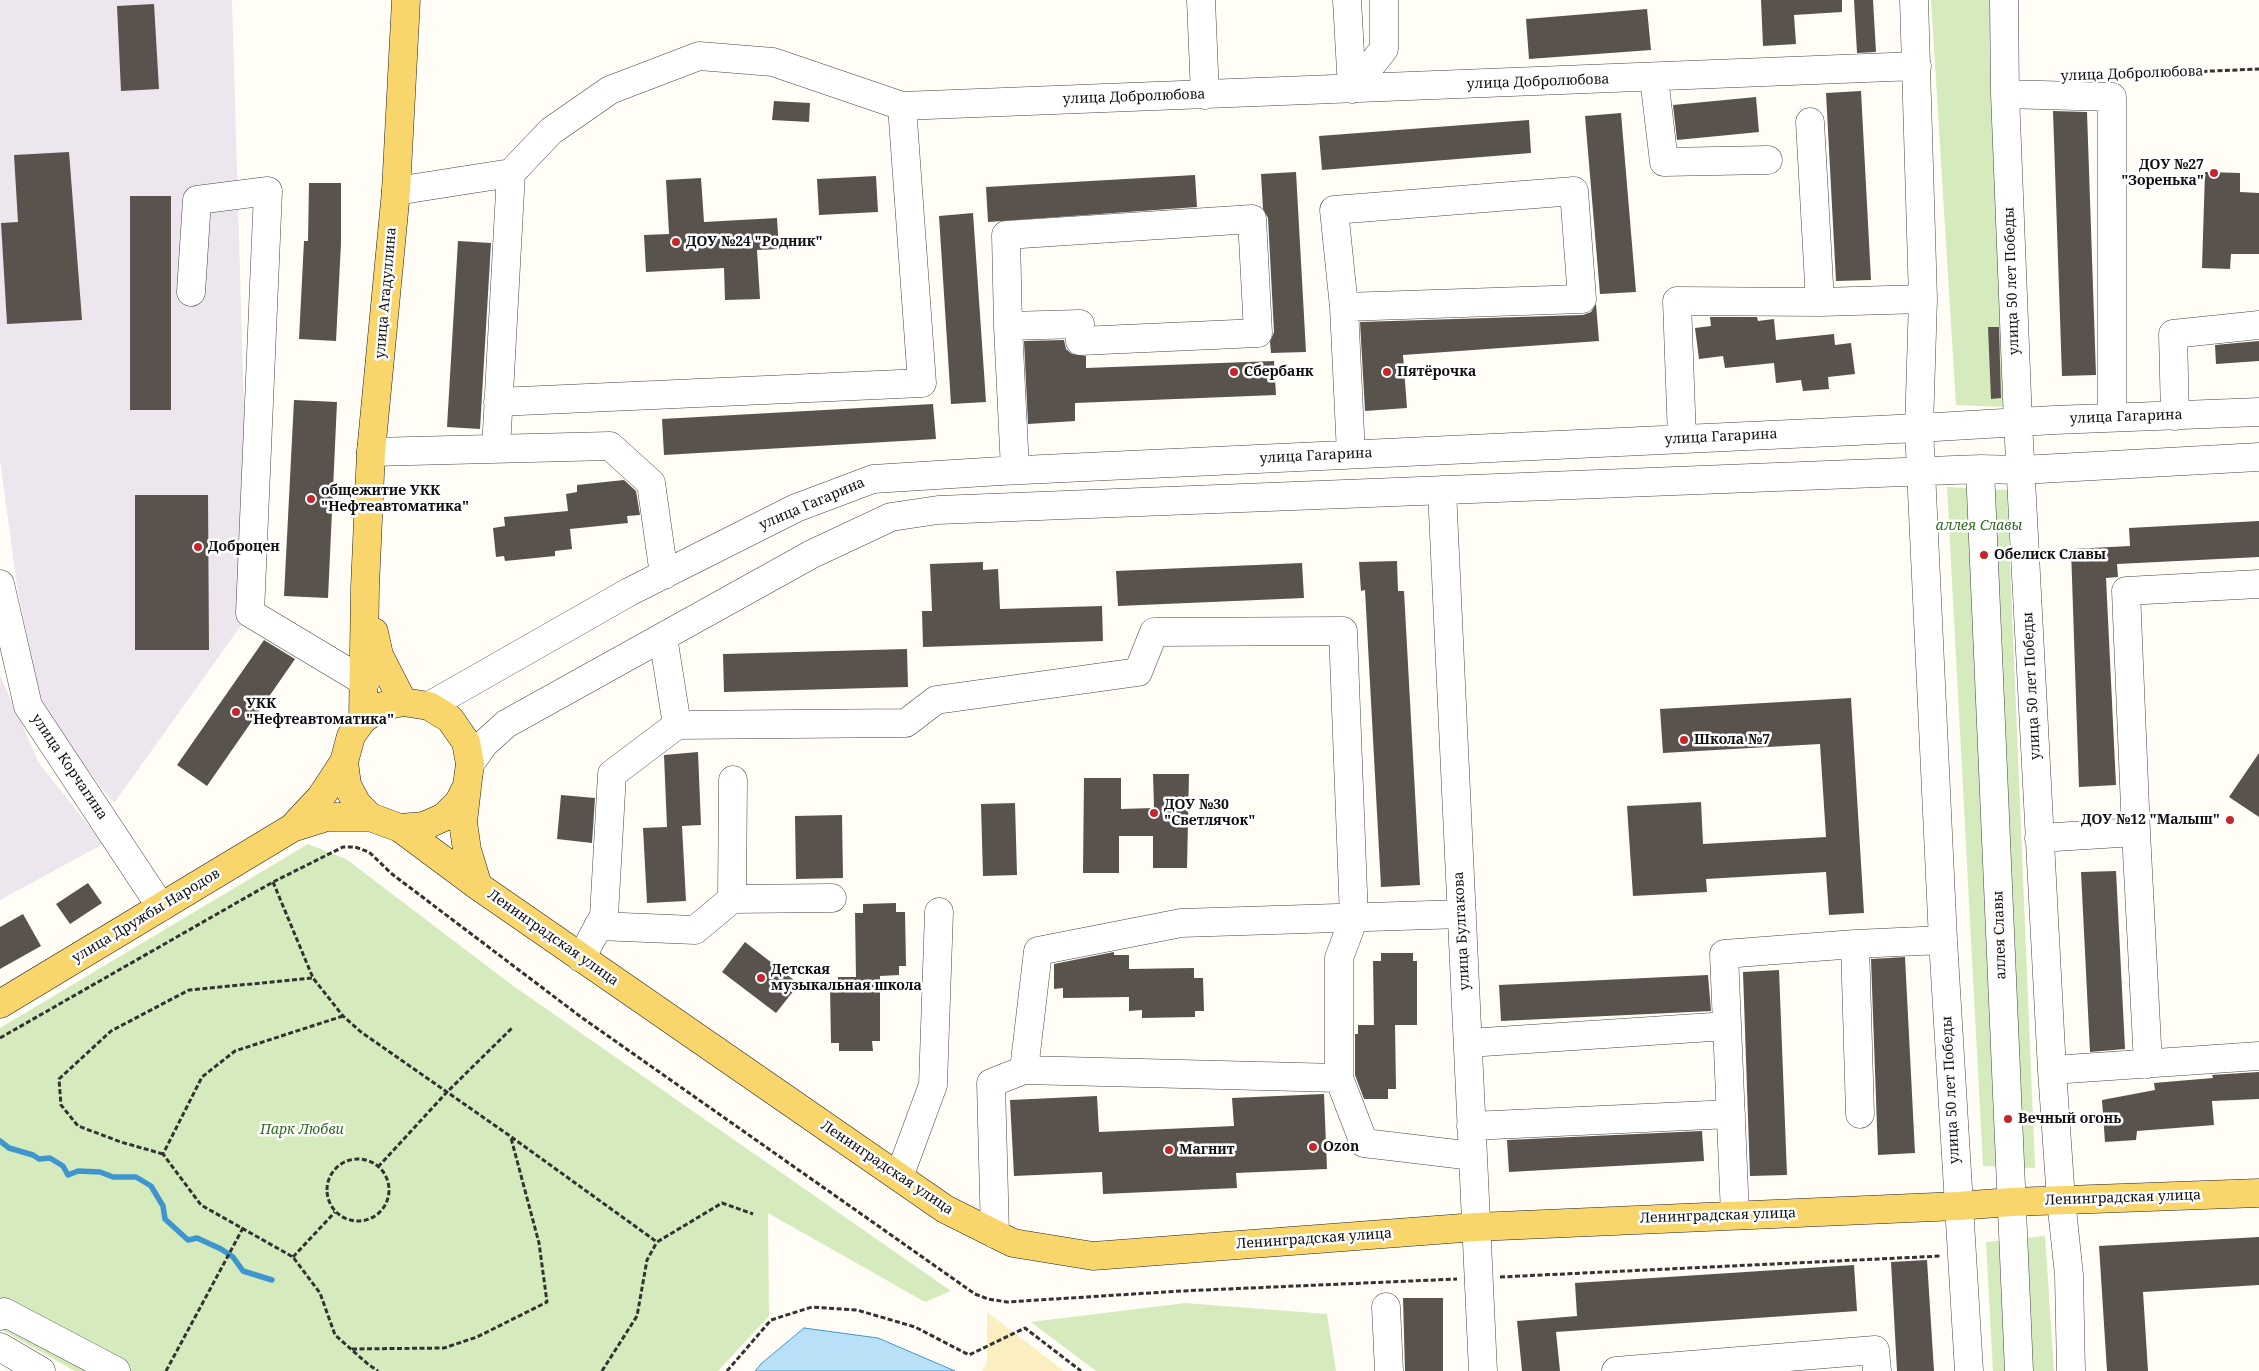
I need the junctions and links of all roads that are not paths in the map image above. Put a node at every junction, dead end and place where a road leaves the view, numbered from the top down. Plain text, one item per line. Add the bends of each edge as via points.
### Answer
1 (406, 0) edge
2 (1201, 0) edge
3 (1347, 0) edge
4 (1384, 0) edge
5 (1914, 0) edge
6 (2004, 0) edge
7 (1916, 66) junction
8 (1654, 78) junction
9 (1352, 89) junction
10 (2004, 94) junction
11 (1205, 95) junction
12 (902, 106) junction
13 (1810, 122) dead end
14 (1768, 160) dead end
15 (511, 173) junction
16 (396, 191) junction
17 (191, 292) dead end
18 (1923, 299) junction
19 (1820, 302) junction
20 (1344, 306) junction
21 (2259, 325) edge
22 (1008, 326) junction
23 (498, 402) junction
24 (2259, 412) edge
25 (2175, 416) junction
26 (2112, 417) junction
27 (2018, 422) junction
28 (1919, 428) junction
29 (1682, 439) junction
30 (496, 449) junction
31 (371, 452) junction
32 (1351, 454) junction
33 (2259, 457) edge
34 (1980, 469) junction
35 (1015, 470) junction
36 (2021, 470) junction
37 (1923, 472) junction
38 (1442, 490) junction
39 (664, 575) junction
40 (0, 584) edge
41 (2259, 584) edge
42 (365, 587) junction
43 (663, 637) junction
44 (365, 682) junction
45 (416, 704) junction
46 (363, 719) junction
47 (677, 725) junction
48 (344, 762) junction
49 (469, 775) junction
50 (734, 780) dead end
51 (370, 817) junction
52 (292, 828) junction
53 (400, 828) junction
54 (2136, 832) junction
55 (2039, 838) junction
56 (478, 886) junction
57 (832, 898) dead end
58 (732, 899) junction
59 (162, 907) junction
60 (940, 912) dead end
61 (1462, 914) junction
62 (1354, 918) junction
63 (598, 926) junction
64 (1943, 940) junction
65 (1855, 944) junction
66 (581, 958) junction
67 (0, 1004) edge
68 (1727, 1026) junction
69 (1468, 1043) junction
70 (2259, 1056) edge
71 (2148, 1064) junction
72 (1024, 1070) junction
73 (2052, 1070) junction
74 (1339, 1078) junction
75 (1731, 1114) junction
76 (1860, 1114) dead end
77 (1471, 1126) junction
78 (1473, 1156) junction
79 (899, 1178) junction
80 (2259, 1193) edge
81 (2061, 1200) junction
82 (2011, 1202) junction
83 (1958, 1206) junction
84 (1736, 1215) junction
85 (1476, 1227) junction
86 (995, 1234) junction
87 (1386, 1307) dead end
88 (0, 1316) edge
89 (0, 1347) edge
90 (41, 1371) edge
91 (116, 1371) edge
92 (1389, 1371) edge
93 (1483, 1371) edge
94 (1616, 1371) edge
95 (1876, 1371) edge
96 (1969, 1371) edge
97 (2019, 1371) edge
98 (2071, 1371) edge

1 - 16 main road, улица Агадуллина
2 - 11 street
3 - 9 street
4 - 9 street via 1384,49
5 - 7 street, улица 50 лет Победы
6 - 10 street, улица 50 лет Победы
7 - 8 street, улица Добролюбова
7 - 18 street, улица 50 лет Победы
8 - 9 street, улица Добролюбова
8 - 14 street via 1664,162
9 - 11 street, улица Добролюбова
10 - 26 street via 2112,97
10 - 27 street, улица 50 лет Победы
11 - 12 street, улица Добролюбова
12 - 15 street, улица Добролюбова via 773,62 698,56 610,90 551,131
12 - 23 street via 922,383
13 - 19 street
15 - 16 street
15 - 23 street
16 - 31 main road, улица Агадуллина
17 - 44 street via 198,200 268,191 250,613
18 - 19 street
18 - 28 street, улица 50 лет Победы
19 - 29 street via 1677,301
20 - 20 street via 1582,299 1574,191 1334,210
20 - 32 street
21 - 25 street via 2173,334
22 - 22 street via 1080,324 1080,341 1258,333 1252,219 1006,235
22 - 35 street
23 - 30 street
24 - 25 street, улица Гагарина
25 - 26 street, улица Гагарина
26 - 27 street, улица Гагарина
27 - 28 street, улица Гагарина
27 - 36 street, улица 50 лет Победы
28 - 29 street, улица Гагарина
28 - 37 street, улица 50 лет Победы
29 - 32 street, улица Гагарина
30 - 31 street
30 - 39 street via 610,446 651,482
31 - 42 main road, улица Агадуллина
32 - 35 street, улица Гагарина
33 - 36 street
34 - 36 street
34 - 37 street
34 - 82 street, аллея Славы
35 - 39 street, улица Гагарина via 873,479 796,508
36 - 55 street, улица 50 лет Победы
37 - 38 street
37 - 64 street, улица 50 лет Победы
38 - 43 street via 938,510 891,517 812,554
38 - 61 street, улица Булгакова
39 - 45 street, улица Гагарина
40 - 59 street, улица Корчагина via 28,706
41 - 54 street via 2126,591
42 - 44 main road
42 - 45 main road via 379,655 390,681
43 - 47 street
43 - 49 street via 506,724 484,744
44 - 46 main road
45 - 46 main road via 383,706
45 - 49 main road via 450,719 466,742
46 - 48 main road via 351,736
47 - 62 street via 906,723 936,700 1138,672 1154,632 1342,631
47 - 63 street via 612,774 604,916
48 - 51 main road via 347,785 356,804
48 - 52 main road via 322,797
49 - 53 main road via 459,802 444,817 424,826
49 - 56 main road via 463,822
50 - 58 street
51 - 52 main road via 327,817
51 - 53 main road
52 - 59 main road, улица Дружбы Народов
53 - 56 main road, Ленинградская улица
54 - 55 street
54 - 71 street
55 - 73 street, улица 50 лет Победы
56 - 66 main road, Ленинградская улица
57 - 58 street
58 - 63 street via 695,930
59 - 67 main road, улица Дружбы Народов
60 - 79 street via 933,1085
61 - 62 street
61 - 69 street, улица Булгакова
62 - 72 street via 1181,923 1038,951
62 - 74 street via 1339,958
63 - 66 street
64 - 65 street
64 - 83 street, улица 50 лет Победы
65 - 68 street via 1724,954
65 - 76 street
66 - 79 main road, Ленинградская улица
68 - 69 street
68 - 75 street
69 - 77 street, улица Булгакова
70 - 71 street
71 - 73 street
72 - 74 street
72 - 86 street via 991,1082
73 - 81 street, улица 50 лет Победы
74 - 78 street via 1364,1143
75 - 77 street
75 - 84 street
77 - 78 street, улица Булгакова
78 - 85 street, улица Булгакова
79 - 86 main road, Ленинградская улица via 945,1209
80 - 81 main road, Ленинградская улица
81 - 82 main road, Ленинградская улица
81 - 98 street, улица 50 лет Победы via 2069,1275
82 - 83 main road, Ленинградская улица
82 - 97 street, аллея Славы
83 - 84 main road, Ленинградская улица
83 - 96 street, улица 50 лет Победы
84 - 85 main road, Ленинградская улица
85 - 86 main road, Ленинградская улица via 1093,1256 1013,1243
85 - 93 street, улица Булгакова
87 - 92 street
88 - 91 street via 4,1312
89 - 90 street
94 - 95 street via 1875,1350

